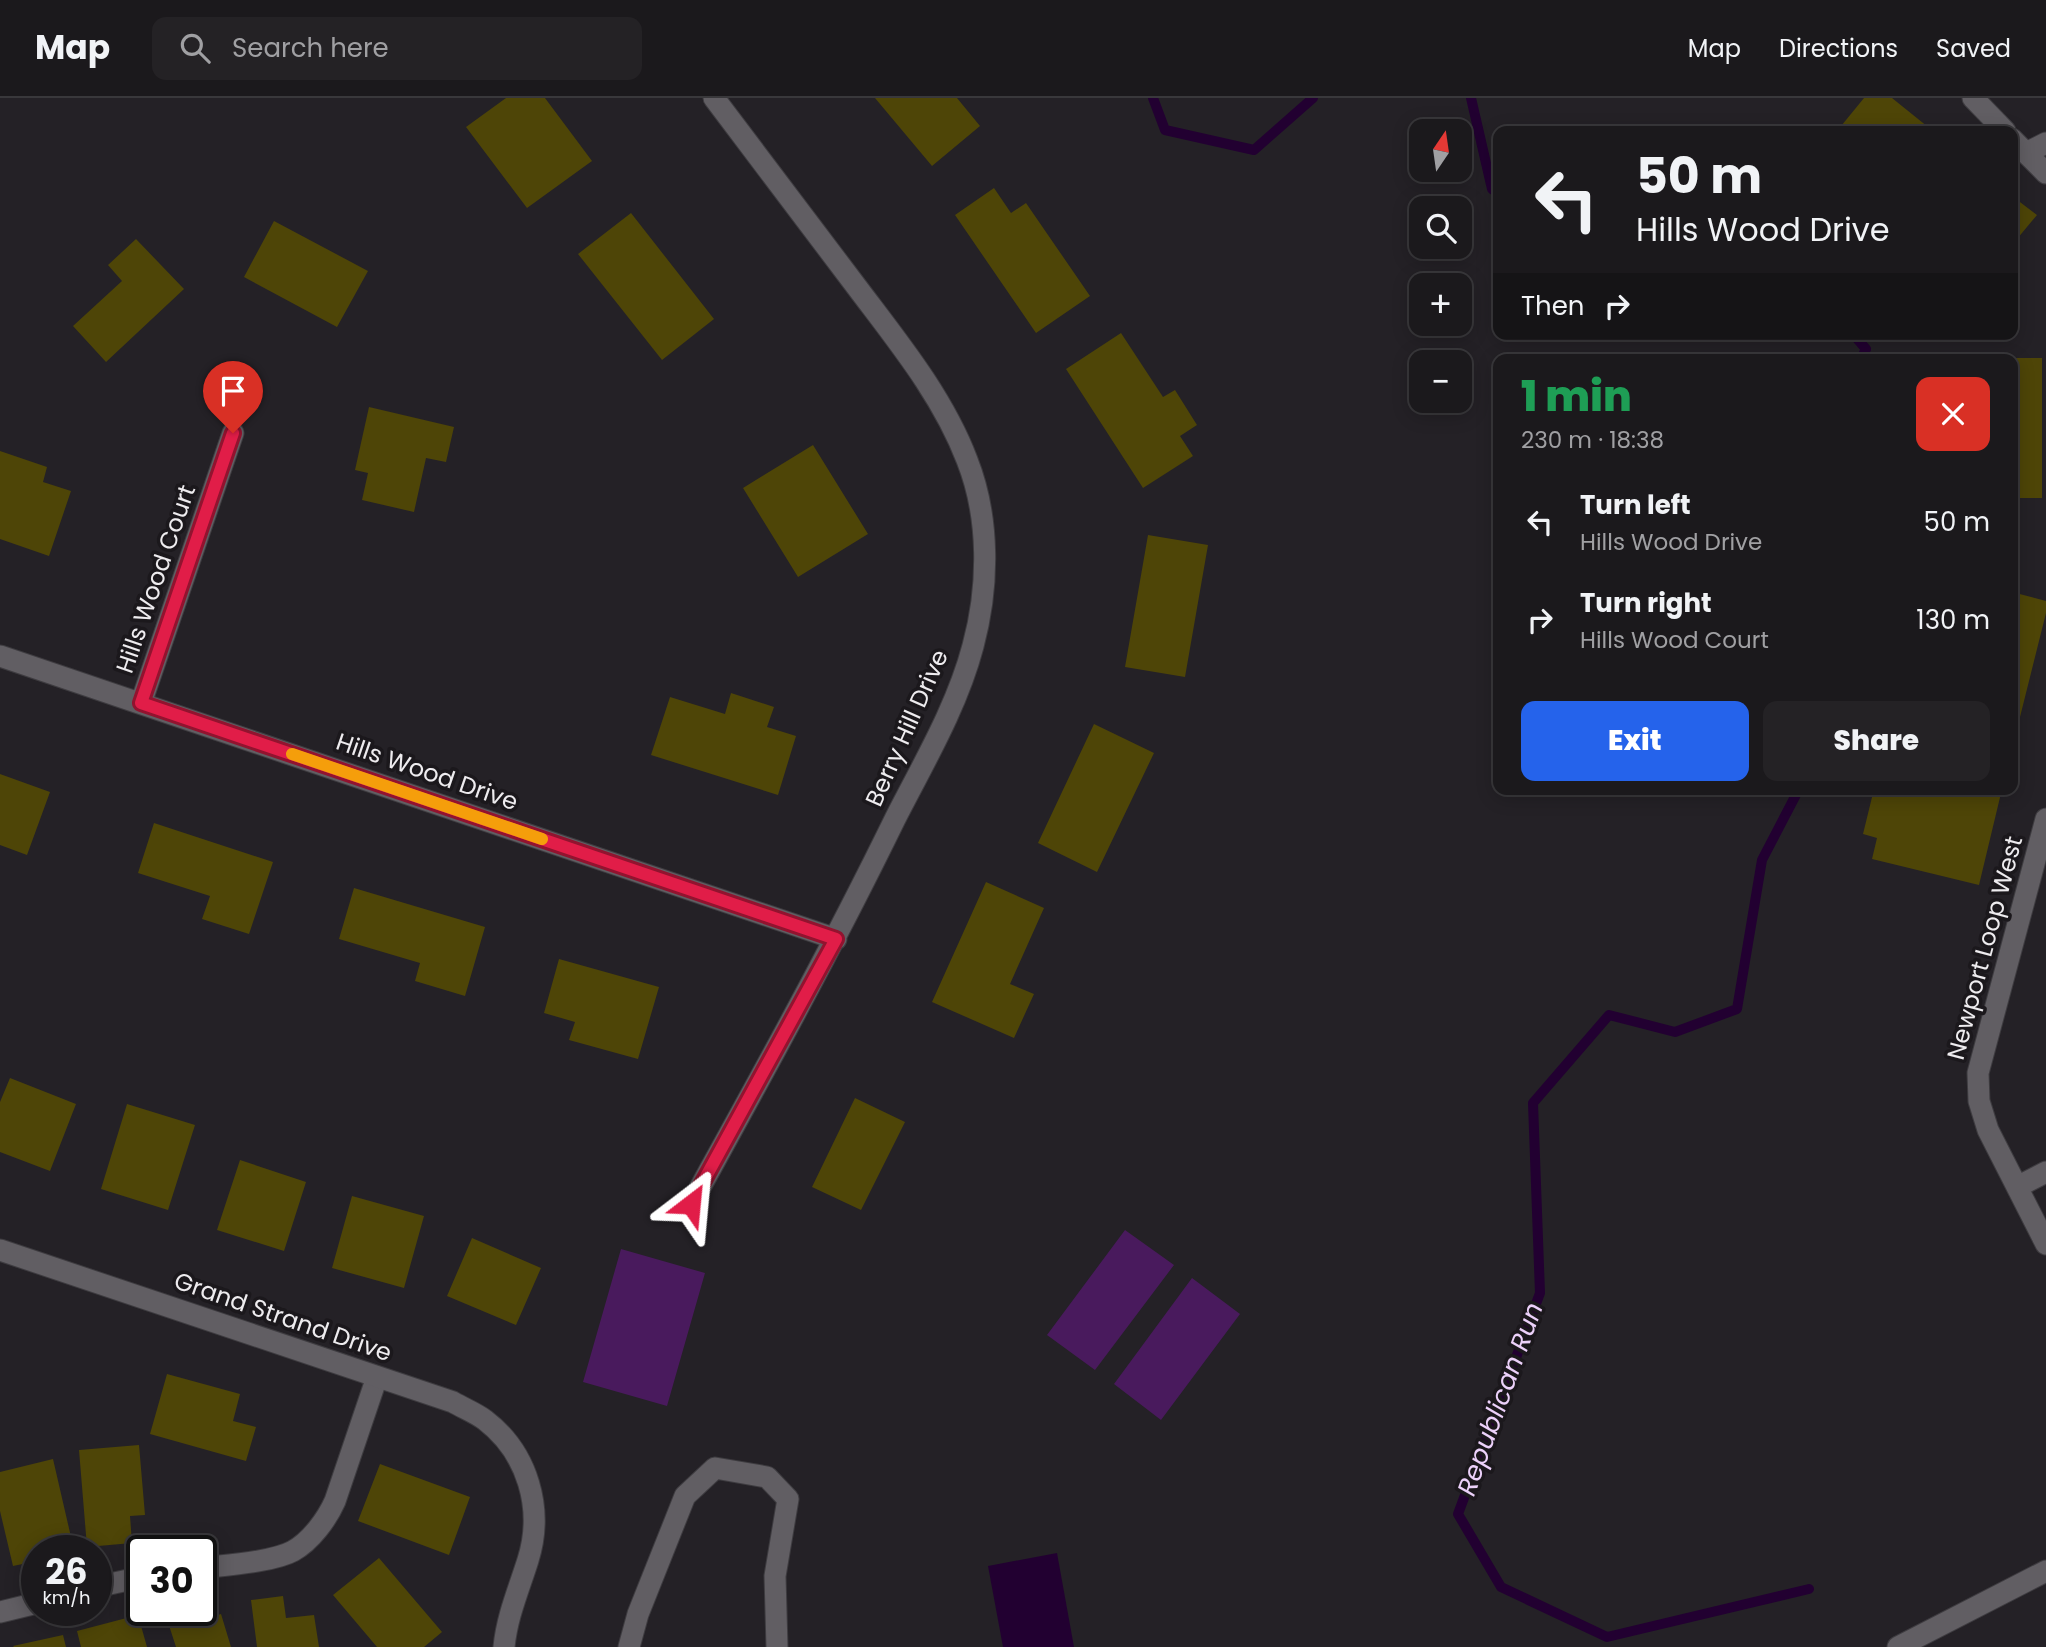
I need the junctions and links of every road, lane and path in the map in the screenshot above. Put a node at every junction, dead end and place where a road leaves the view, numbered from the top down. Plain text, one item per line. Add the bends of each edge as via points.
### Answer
1 (714, 98) edge
2 (1973, 98) edge
3 (2000, 126) edge
4 (2046, 143) edge
5 (2019, 146) edge
6 (2046, 173) edge
7 (233, 433) dead end
8 (0, 656) edge
9 (141, 703) junction
10 (2046, 819) edge
11 (836, 939) junction
12 (2046, 1172) edge
13 (2017, 1187) junction
14 (691, 1204) dead end
15 (2046, 1244) edge
16 (0, 1250) edge
17 (377, 1377) junction
18 (217, 1566) edge
19 (2046, 1571) edge
20 (21, 1606) edge
21 (0, 1612) edge
22 (504, 1647) edge
23 (629, 1647) edge
24 (777, 1647) edge
25 (1898, 1647) edge

1 - 11 street, Berry Hill Drive via 941,406 968,461 985,547 984,587 973,647 949,709
2 - 3 street
4 - 5 street
5 - 6 street
7 - 9 street, Hills Wood Court
8 - 9 street, Hills Wood Drive
9 - 11 street, Hills Wood Drive
10 - 13 street, Newport Loop West via 1978,1073 1979,1101 1988,1130
11 - 14 street, Berry Hill Drive
12 - 13 street
13 - 15 street, Newport Loop West
16 - 17 street, Grand Strand Drive
17 - 18 street via 327,1520 293,1551
17 - 22 street, Grand Strand Drive via 453,1402 485,1420 508,1442 525,1469 533,1493 534,1523
19 - 25 street
20 - 21 street
23 - 24 street via 685,1496 715,1468 767,1477 788,1499 775,1576

